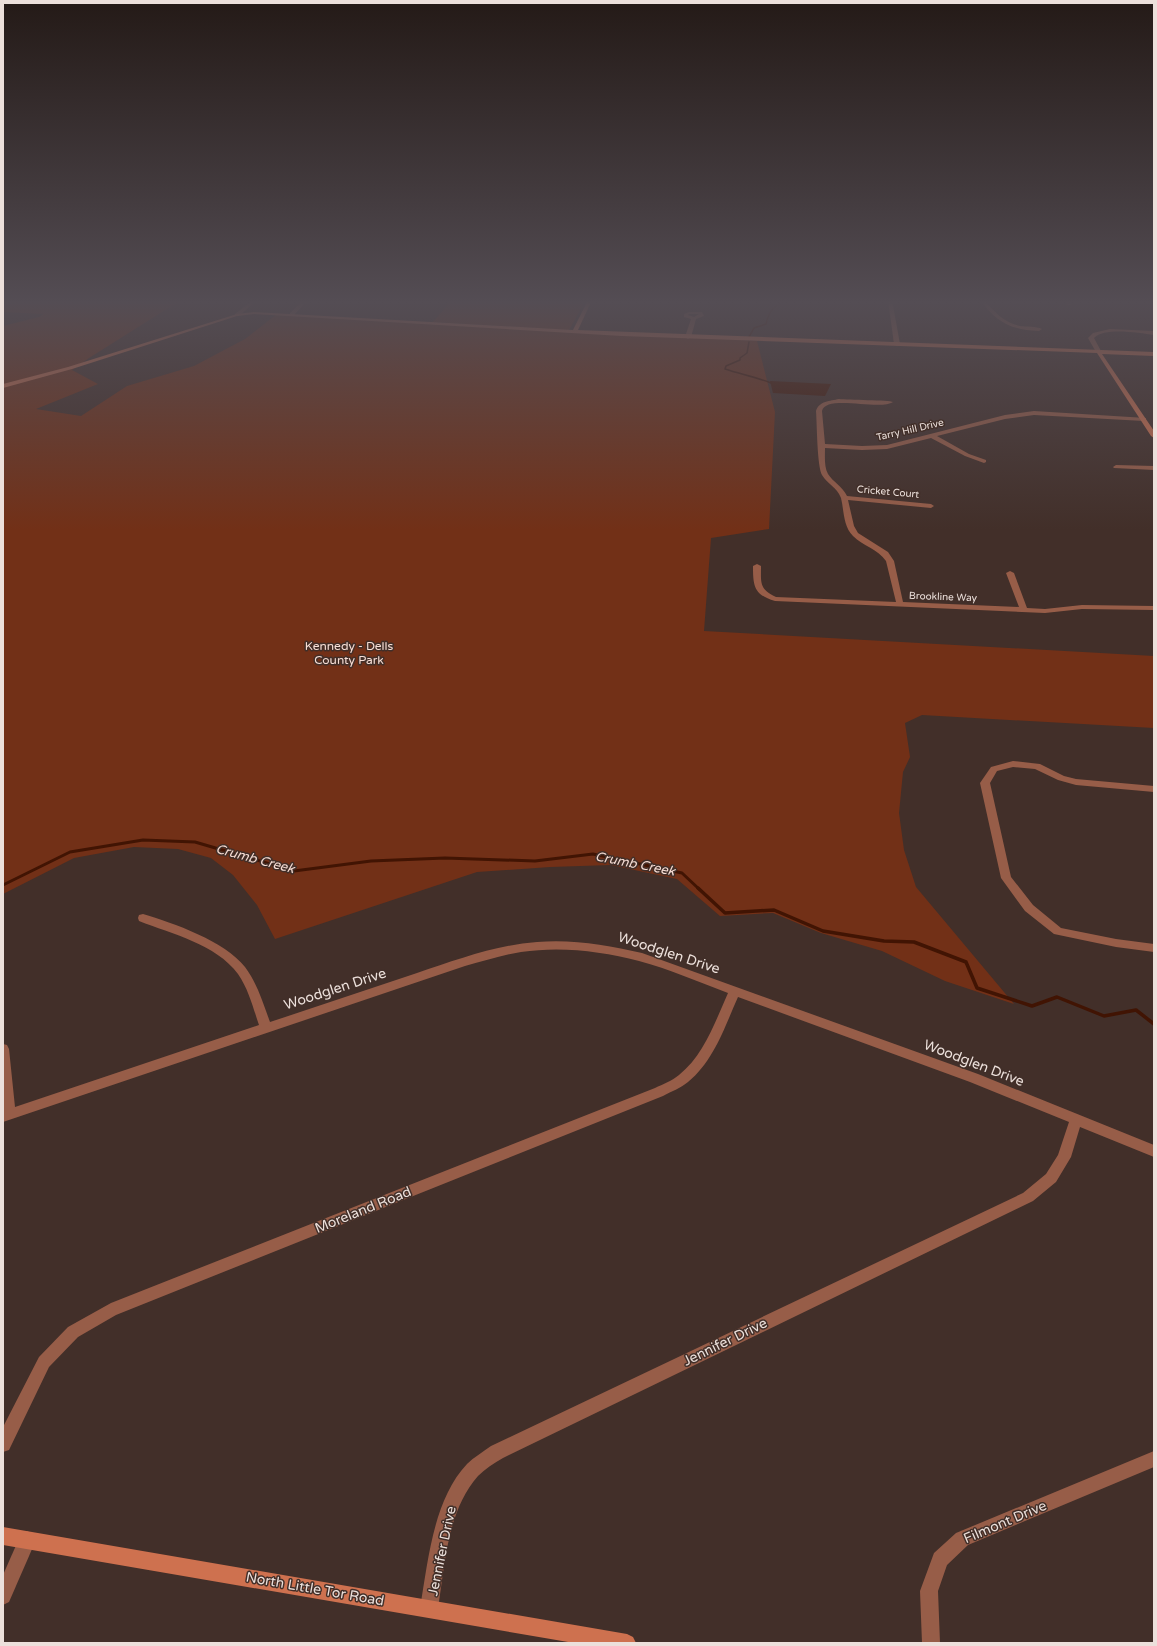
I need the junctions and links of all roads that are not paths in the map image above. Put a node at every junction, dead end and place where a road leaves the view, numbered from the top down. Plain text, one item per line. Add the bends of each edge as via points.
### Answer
1 (39, 377) edge
2 (1115, 377) edge
3 (3, 386) edge
4 (890, 402) dead end
5 (1144, 419) junction
6 (932, 436) junction
7 (1154, 436) edge
8 (822, 446) junction
9 (984, 461) dead end
10 (1116, 467) dead end
11 (1154, 468) edge
12 (844, 498) junction
13 (931, 506) dead end
14 (757, 566) dead end
15 (1010, 573) dead end
16 (900, 605) junction
17 (1154, 608) edge
18 (1024, 610) junction
19 (1154, 789) edge
20 (143, 918) dead end
21 (1154, 948) edge
22 (735, 991) junction
23 (266, 1027) junction
24 (3, 1049) edge
25 (6, 1115) edge
26 (1076, 1119) junction
27 (1154, 1151) edge
28 (3, 1444) edge
29 (1154, 1459) edge
30 (3, 1536) edge
31 (27, 1540) junction
32 (3, 1596) edge
33 (429, 1608) junction
34 (600, 1641) edge
35 (626, 1643) edge
36 (931, 1643) edge

1 - 3 street
2 - 5 street
4 - 8 street via 839,401 824,404 818,411
5 - 6 street, Tarry Hill Drive via 1034,413 1005,417
5 - 7 street
6 - 8 street, Tarry Hill Drive via 887,447
6 - 9 street via 967,456
8 - 12 street via 825,474
10 - 11 street
12 - 13 street, Cricket Court
12 - 16 street via 850,526 855,534 890,561
14 - 16 street, Brookline Way via 757,587 763,594 775,598
15 - 18 street
16 - 18 street, Brookline Way
17 - 18 street, Brookline Way via 1082,607 1045,611
19 - 21 street via 1076,782 1061,778 1038,766 1013,764 994,769 985,783 1006,878 1029,908 1058,931
20 - 23 street via 216,948 237,964 252,988
22 - 23 street, Woodglen Drive via 642,957 573,945 541,946 503,951 464,962
22 - 26 street, Woodglen Drive via 974,1078
22 - 28 street, Moreland Road via 701,1059 683,1078 658,1092 111,1310 73,1332 44,1362
23 - 25 street, Woodglen Drive
24 - 25 street
26 - 27 street, Woodglen Drive
26 - 33 street, Jennifer Drive via 1064,1157 1051,1178 1028,1197 497,1452 471,1472 452,1501 442,1538
29 - 36 street, Filmont Drive via 962,1539 940,1559 929,1591
30 - 31 street, North Little Tor Road
31 - 32 street
31 - 33 street, North Little Tor Road
33 - 34 street, North Little Tor Road
34 - 35 street, North Little Tor Road

